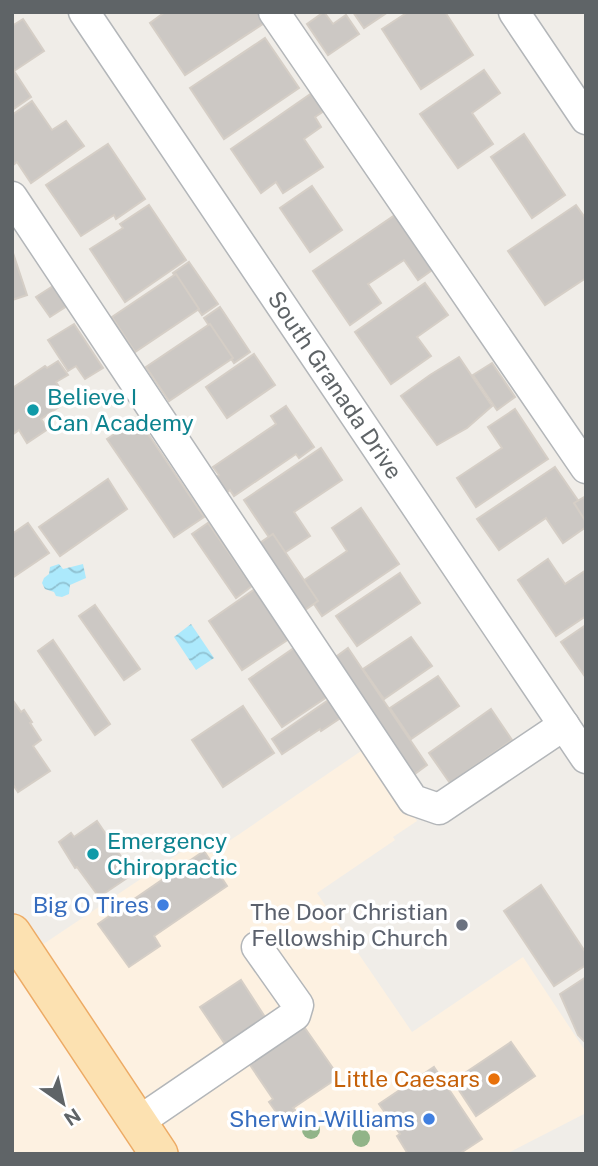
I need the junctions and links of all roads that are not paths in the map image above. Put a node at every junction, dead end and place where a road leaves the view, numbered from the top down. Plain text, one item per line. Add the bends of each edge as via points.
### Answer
1 (84, 12) edge
2 (274, 12) edge
3 (514, 12) edge
4 (586, 119) edge
5 (12, 197) edge
6 (586, 468) edge
7 (564, 725) junction
8 (586, 758) edge
9 (12, 933) edge
10 (257, 947) dead end
11 (138, 1122) junction
12 (159, 1154) edge

1 - 7 street, South Granada Drive
2 - 6 street
3 - 4 street
5 - 7 street via 413,800 439,809
7 - 8 street, South Granada Drive
9 - 11 main road
10 - 11 street via 298,1004 295,1015
11 - 12 main road

